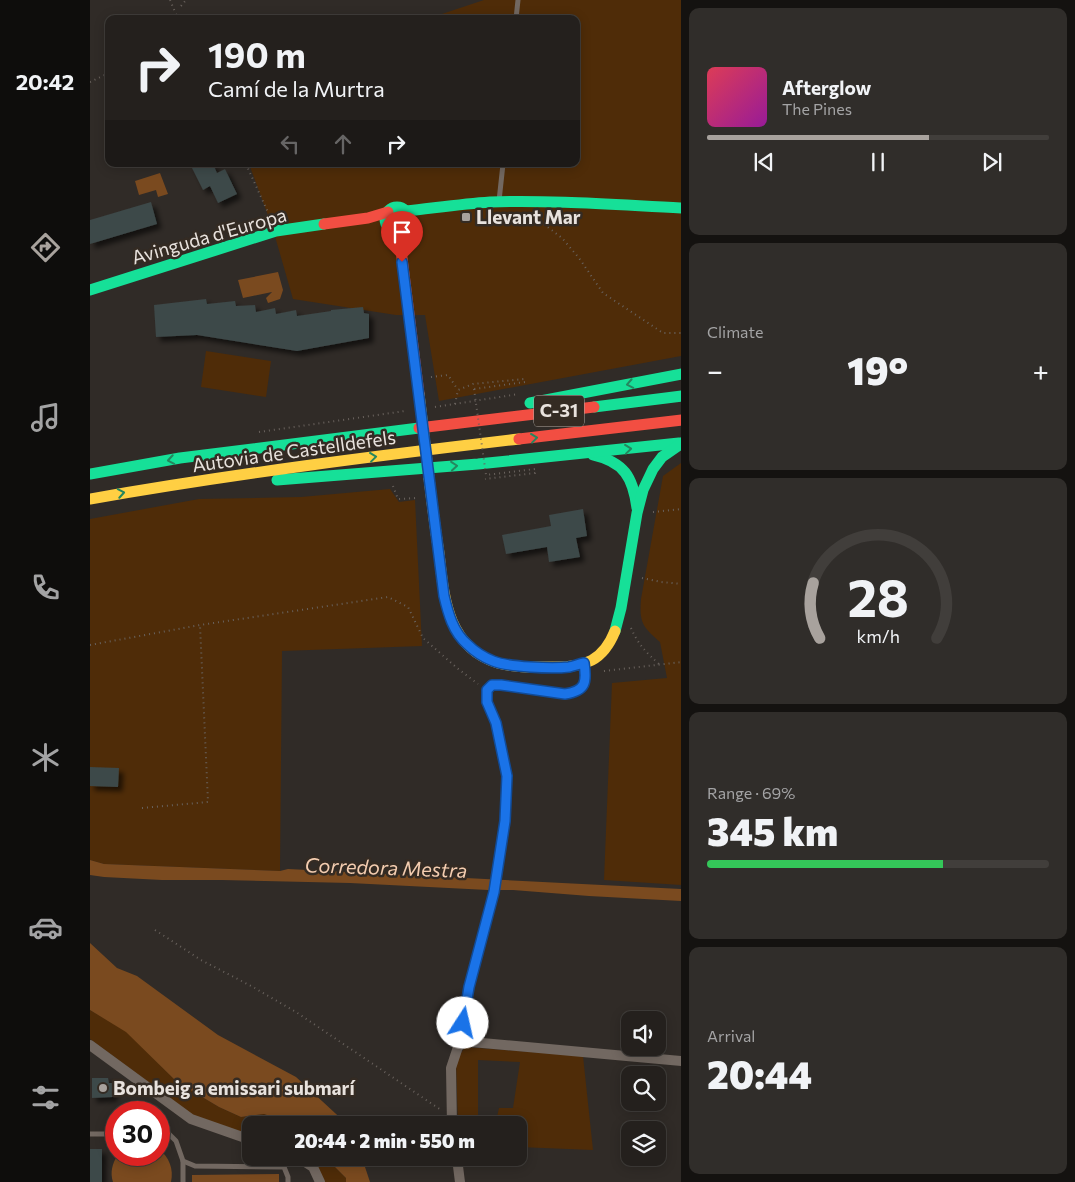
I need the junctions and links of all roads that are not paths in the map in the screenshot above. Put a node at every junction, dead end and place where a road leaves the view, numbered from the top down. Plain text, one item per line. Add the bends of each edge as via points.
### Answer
1 (518, 0) edge
2 (516, 15) edge
3 (503, 167) edge
4 (499, 202) junction
5 (432, 208) junction
6 (681, 208) edge
7 (406, 211) junction
8 (389, 222) junction
9 (407, 225) junction
10 (400, 242) junction
11 (90, 290) edge
12 (681, 374) edge
13 (681, 396) edge
14 (681, 420) edge
15 (437, 426) junction
16 (681, 443) edge
17 (580, 454) junction
18 (406, 471) junction
19 (90, 474) edge
20 (391, 476) dead end
21 (297, 479) junction
22 (347, 481) dead end
23 (151, 488) junction
24 (90, 499) edge
25 (642, 513) junction
26 (584, 663) junction
27 (460, 1041) junction
28 (90, 1045) edge
29 (681, 1061) edge
30 (452, 1116) edge
31 (90, 1134) edge
32 (105, 1134) edge
33 (170, 1135) edge
34 (242, 1137) edge
35 (183, 1161) junction
36 (311, 1166) edge
37 (457, 1166) edge
38 (183, 1182) edge
39 (288, 1182) edge
40 (320, 1182) edge
41 (460, 1182) edge

1 - 2 lane
3 - 4 lane
4 - 5 main road
4 - 6 main road
5 - 7 main road
5 - 9 main road
7 - 8 main road via 394,208
7 - 9 main road via 409,216
8 - 9 main road via 400,230
8 - 10 main road
8 - 11 main road, Avinguda d'Europa via 368,218 276,231
9 - 10 main road
10 - 26 main road, bridge via 448,613 466,644 494,662 514,666 568,667
12 -> 15 main road via 503,408
13 - 15 main road, Autovia de Castelldefels / C-31
23 -> 14 main road, Autovia de Castelldefels / C-31 via 258,471
15 -> 19 main road, Autovia de Castelldefels / C-31 via 180,458
17 -> 16 main road
16 - 25 main road via 660,459 650,474
18 -> 17 main road
17 - 25 main road via 606,458 621,466 631,480
18 - 20 lane
18 - 21 main road
21 - 22 lane
21 - 23 main road
24 -> 23 main road, Autovia de Castelldefels / C-31
25 - 26 main road via 615,630 599,656
26 - 27 street via 586,680 576,692 565,694 501,685 492,685 487,690 487,702 496,723 507,776 505,821 494,892 469,987
27 - 29 street
27 - 30 street via 451,1068
28 - 34 street via 191,1119
31 - 32 lane
33 - 35 lane via 176,1141
35 - 38 lane
35 - 39 lane via 195,1166 284,1167
36 - 40 street
37 - 41 street

